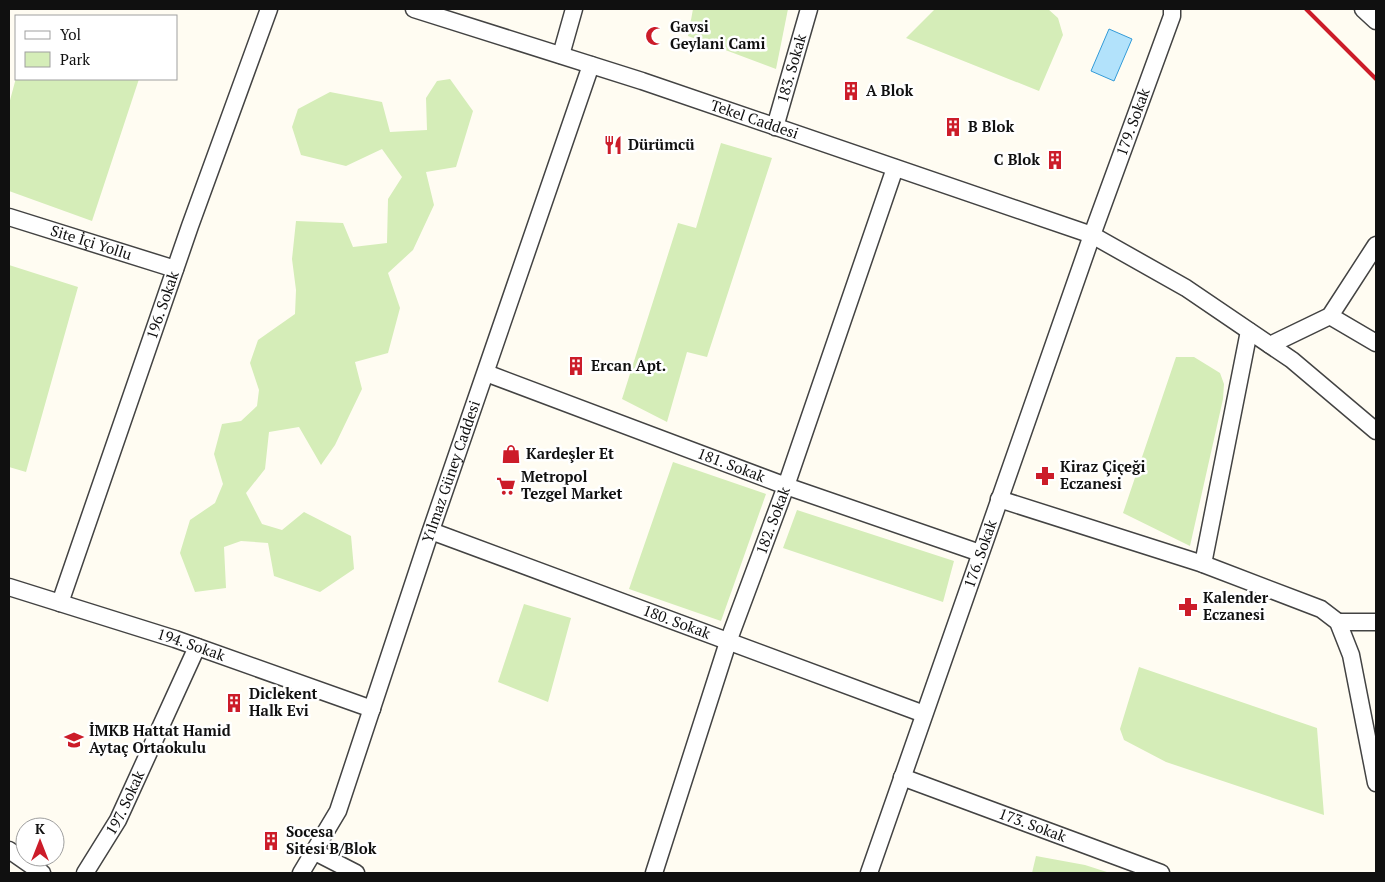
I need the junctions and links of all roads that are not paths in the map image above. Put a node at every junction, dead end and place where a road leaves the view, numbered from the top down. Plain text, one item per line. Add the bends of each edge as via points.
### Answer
1 (269, 9) edge
2 (414, 9) edge
3 (574, 9) edge
4 (809, 9) edge
5 (1172, 9) edge
6 (1364, 9) edge
7 (1376, 21) edge
8 (561, 55) junction
9 (591, 65) junction
10 (775, 127) junction
11 (895, 168) junction
12 (9, 217) edge
13 (1092, 235) junction
14 (1376, 245) edge
15 (175, 269) junction
16 (1330, 316) junction
17 (1249, 331) junction
18 (1376, 343) edge
19 (1270, 345) junction
20 (486, 373) junction
21 (1376, 431) edge
22 (786, 486) junction
23 (999, 499) junction
24 (431, 531) junction
25 (980, 553) junction
26 (1203, 564) junction
27 (9, 587) edge
28 (60, 603) junction
29 (1338, 622) junction
30 (1376, 622) edge
31 (728, 642) junction
32 (197, 647) junction
33 (372, 709) junction
34 (924, 714) junction
35 (902, 777) junction
36 (1376, 783) edge
37 (9, 850) edge
38 (315, 852) junction
39 (42, 873) edge
40 (85, 873) edge
41 (301, 873) edge
42 (356, 873) edge
43 (654, 873) edge
44 (869, 873) edge
45 (1161, 873) edge

1 - 15 street, 196. Sokak
2 - 8 street, Tekel Caddesi
3 - 8 street
4 - 10 street, 183. Sokak
5 - 13 street, 179. Sokak
6 - 7 street
8 - 9 street, Tekel Caddesi
9 - 10 street, Tekel Caddesi
9 - 20 street, Yılmaz Güney Caddesi
10 - 11 street, Tekel Caddesi
11 - 13 street, Tekel Caddesi
11 - 22 street, 182. Sokak
12 - 15 street, Site İçi Yollu
13 - 17 street, Tekel Caddesi via 1186,288
13 - 23 street, 176. Sokak
14 - 16 street
15 - 28 street, 196. Sokak
16 - 18 street
16 - 19 street
17 - 19 street, Tekel Caddesi
17 - 26 street
19 - 21 street, Tekel Caddesi
20 - 22 street, 181. Sokak
20 - 24 street, Yılmaz Güney Caddesi
22 - 25 street, 181. Sokak
22 - 31 street, 182. Sokak
23 - 25 street, 176. Sokak
23 - 26 street
24 - 31 street, 180. Sokak
24 - 33 street, Yılmaz Güney Caddesi
25 - 34 street, 176. Sokak
26 - 29 street via 1304,601
27 - 28 street, 194. Sokak
28 - 32 street, 194. Sokak
29 - 30 street
29 - 36 street via 1351,655
31 - 34 street, 180. Sokak
31 - 43 street, 182. Sokak
32 - 33 street, 194. Sokak
32 - 40 street, 197. Sokak via 118,820
33 - 38 street, Yılmaz Güney Caddesi via 338,811
34 - 35 street, 176. Sokak
35 - 44 street, 176. Sokak
35 - 45 street, 173. Sokak
37 - 39 street
38 - 41 street, Yılmaz Güney Caddesi
38 - 42 street

